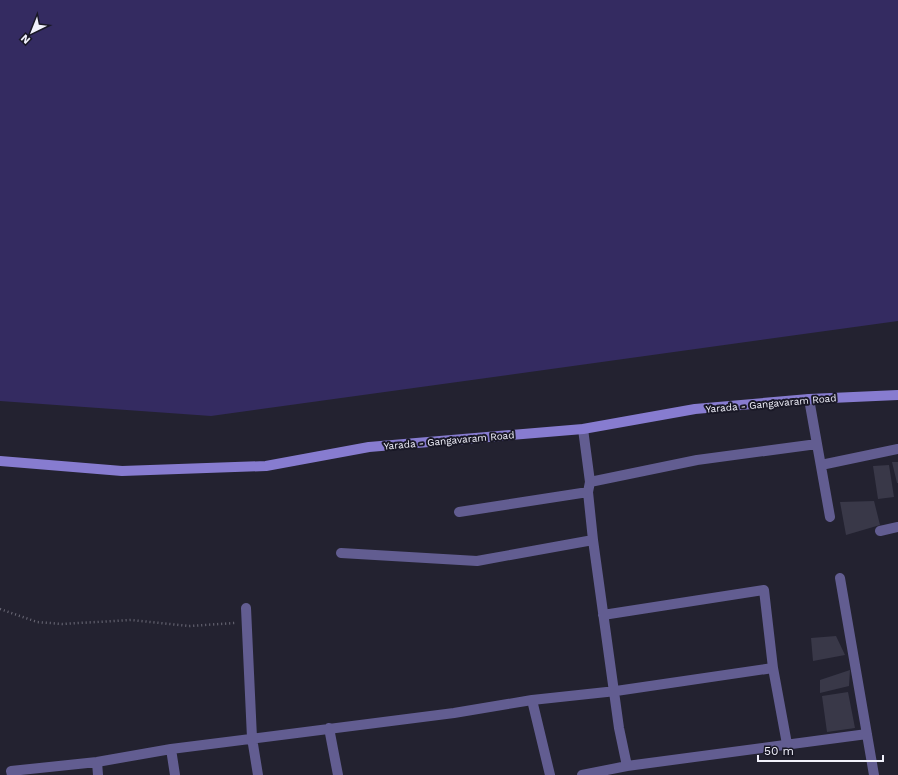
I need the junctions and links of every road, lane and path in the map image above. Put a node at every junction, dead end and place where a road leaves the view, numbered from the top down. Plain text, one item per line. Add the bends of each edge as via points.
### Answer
1 (898, 395) edge
2 (809, 399) junction
3 (583, 429) junction
4 (817, 444) junction
5 (898, 448) edge
6 (0, 461) edge
7 (821, 465) junction
8 (589, 487) junction
9 (459, 512) dead end
10 (830, 517) dead end
11 (898, 528) edge
12 (880, 531) dead end
13 (593, 540) junction
14 (340, 552) dead end
15 (840, 578) dead end
16 (246, 608) dead end
17 (0, 609) edge
18 (603, 615) junction
19 (246, 623) junction
20 (772, 668) junction
21 (616, 691) junction
22 (532, 700) junction
23 (329, 728) junction
24 (867, 734) junction
25 (252, 738) junction
26 (787, 744) junction
27 (171, 749) junction
28 (97, 762) junction
29 (627, 766) junction
30 (12, 775) edge
31 (98, 775) edge
32 (175, 775) edge
33 (258, 775) edge
34 (338, 775) edge
35 (550, 775) edge
36 (582, 775) edge
37 (874, 775) edge

1 - 2 street, Yarada - Gangavaram Road
2 - 3 street, Yarada - Gangavaram Road via 695,409
2 - 4 street
3 - 6 street, Yarada - Gangavaram Road via 369,447 266,466 122,470
3 - 8 street
4 - 7 street
4 - 8 street via 697,460
5 - 7 street
7 - 10 street
8 - 9 street
8 - 13 street
11 - 12 street
13 - 14 street via 477,561
13 - 18 street
15 - 24 street
16 - 19 street
17 - 19 path via 37,622 62,624 132,620 189,626
18 - 20 street via 764,590
18 - 21 street
19 - 25 street
20 - 21 street
20 - 26 street
21 - 22 street
21 - 29 street via 619,728
22 - 23 street via 454,713
22 - 35 street
23 - 25 street
23 - 34 street
24 - 26 street
24 - 37 street
25 - 27 street
25 - 33 street
26 - 29 street
27 - 28 street
27 - 32 street
28 - 30 street via 11,771
28 - 31 street
29 - 36 street

